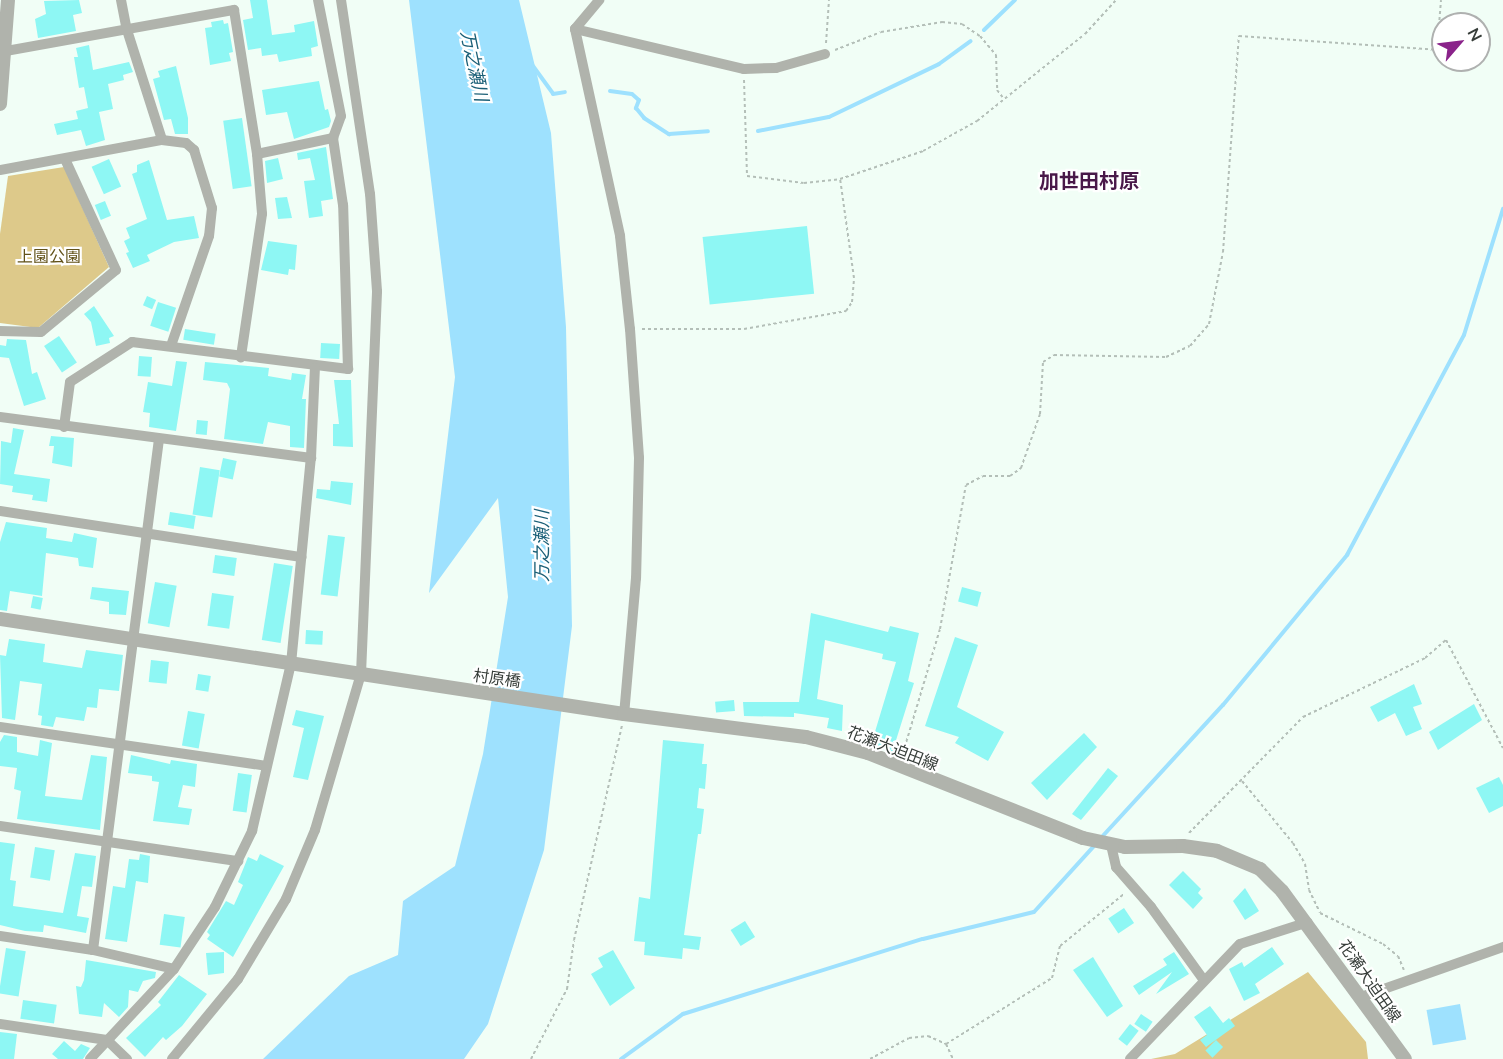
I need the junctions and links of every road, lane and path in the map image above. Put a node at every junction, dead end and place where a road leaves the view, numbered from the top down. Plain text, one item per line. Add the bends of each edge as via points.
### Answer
1 (8, 0) edge
2 (121, 0) edge
3 (318, 0) edge
4 (341, 0) edge
5 (599, 0) edge
6 (829, 0) edge
7 (1116, 0) edge
8 (1441, 0) edge
9 (233, 5) edge
10 (575, 29) junction
11 (127, 30) junction
12 (2, 52) edge
13 (825, 54) junction
14 (744, 69) junction
15 (1004, 99) junction
16 (0, 104) edge
17 (333, 138) junction
18 (162, 140) junction
19 (257, 154) junction
20 (65, 159) junction
21 (0, 170) edge
22 (840, 179) junction
23 (630, 329) junction
24 (0, 331) edge
25 (171, 346) junction
26 (241, 357) junction
27 (315, 368) junction
28 (0, 417) edge
29 (64, 427) junction
30 (159, 439) junction
31 (312, 458) junction
32 (0, 512) edge
33 (147, 535) junction
34 (302, 557) junction
35 (0, 619) edge
36 (136, 639) junction
37 (291, 664) junction
38 (366, 675) junction
39 (621, 713) junction
40 (0, 727) edge
41 (120, 745) junction
42 (1503, 748) edge
43 (266, 766) junction
44 (899, 767) junction
45 (1242, 781) junction
46 (0, 826) edge
47 (108, 841) junction
48 (1111, 845) junction
49 (1170, 846) junction
50 (238, 861) junction
51 (1132, 888) junction
52 (1308, 922) junction
53 (0, 936) edge
54 (1503, 947) edge
55 (93, 950) junction
56 (174, 969) junction
57 (1203, 979) junction
58 (1408, 980) junction
59 (1361, 997) junction
60 (0, 1024) edge
61 (107, 1040) junction
62 (946, 1044) junction
63 (90, 1059) edge
64 (127, 1059) edge
65 (172, 1059) edge
66 (531, 1059) edge
67 (870, 1059) edge
68 (953, 1059) edge
69 (1130, 1059) edge
70 (1405, 1059) edge

1 - 12 street
2 - 11 street
3 - 17 street via 341,116
4 - 38 street via 370,194 377,291
5 - 10 street
6 - 13 path
7 - 15 path via 1085,34
8 - 44 path via 1437,50 1239,36 1223,252 1209,324 1190,346 1166,357 1054,355 1042,362 1040,414 1021,468 1010,476 983,476 966,485 940,629
9 - 11 street
9 - 19 street
10 - 14 street
10 - 23 street via 620,236
11 - 12 street
11 - 18 street
12 - 16 street
13 - 14 street via 776,68
13 - 15 path via 881,32 942,22 962,24 980,36 996,55 997,90
14 - 22 path via 747,176 804,183
15 - 22 path via 977,121 923,151
17 - 19 street
17 - 27 street via 343,205 348,369
18 - 20 street
18 - 25 street via 186,143 194,150 212,208 209,236
19 - 26 street via 262,214
20 - 21 street
20 - 24 street via 116,270 41,332
22 - 23 path via 854,278 852,302 846,311 744,330
23 - 39 street via 638,482 636,578
25 - 26 street
25 - 29 street via 132,342 70,382
26 - 27 street
27 - 31 street
28 - 29 street
29 - 30 street
30 - 31 street
30 - 33 street
31 - 34 street
32 - 33 street
33 - 34 street
33 - 36 street
34 - 37 street
35 - 36 street, 村原橋
36 - 37 street, 村原橋
36 - 41 street
37 - 38 street, 村原橋
37 - 43 street
38 - 39 street, 村原橋
38 - 65 street via 315,830 286,898 238,979
39 - 44 street, 花瀬大迫田線 via 806,737 867,753
39 - 66 path via 567,988
40 - 41 street
41 - 43 street
41 - 47 street
42 - 45 path via 1446,640 1425,658 1303,717
43 - 50 street via 252,831
44 - 48 street, 花瀬大迫田線 via 1065,833
45 - 49 path via 1194,830
45 - 58 path via 1293,843 1305,864 1309,890 1320,912 1383,944 1398,956
46 - 47 street
47 - 50 street
47 - 55 street
48 - 49 street, 花瀬大迫田線
48 - 51 street via 1116,867
49 - 52 street, 花瀬大迫田線 via 1217,851 1260,869
50 - 56 street via 215,908
51 - 57 street
51 - 62 path via 1060,946 1052,978
52 - 57 street via 1240,944
52 - 59 street, 花瀬大迫田線
53 - 55 street
54 - 58 street
55 - 56 street
56 - 61 street
57 - 69 street
58 - 59 street
59 - 70 street, 花瀬大迫田線
60 - 61 street
61 - 63 street
61 - 64 street
62 - 67 path via 928,1036 909,1038
62 - 68 path

